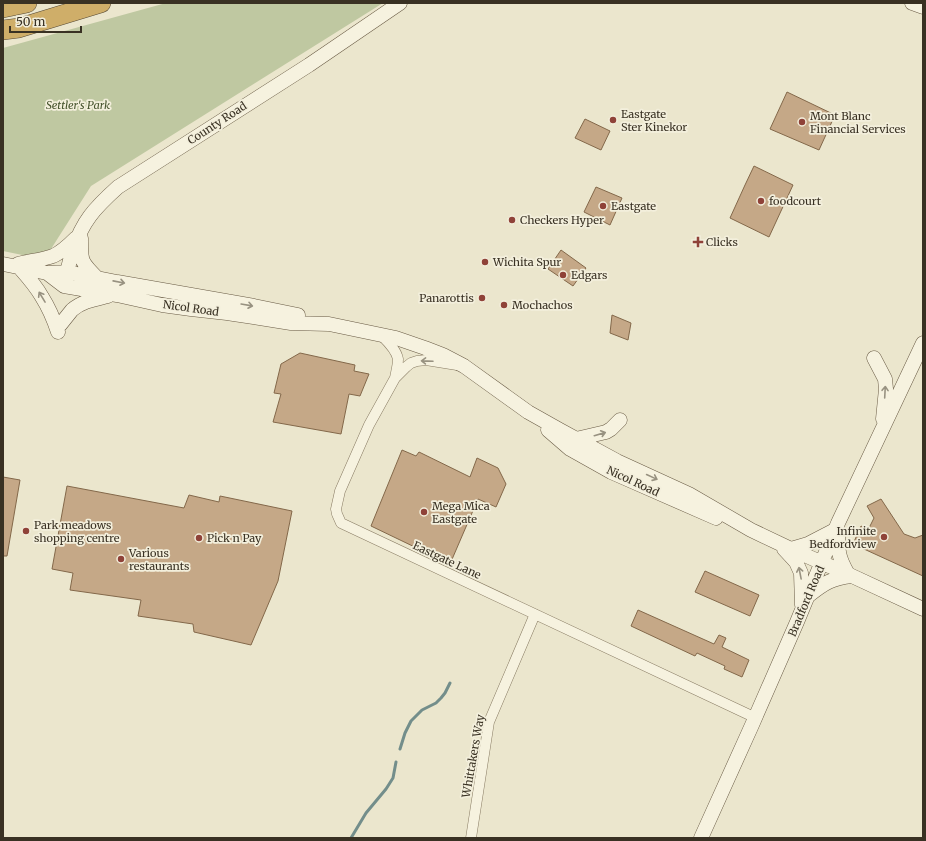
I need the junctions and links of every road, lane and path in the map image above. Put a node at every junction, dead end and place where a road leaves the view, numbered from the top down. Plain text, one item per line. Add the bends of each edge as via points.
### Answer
1 (27, 3) edge
2 (101, 3) edge
3 (400, 3) edge
4 (912, 3) edge
5 (923, 7) edge
6 (3, 8) edge
7 (3, 30) edge
8 (80, 234) junction
9 (11, 265) edge
10 (67, 272) junction
11 (47, 273) junction
12 (97, 278) junction
13 (64, 286) junction
14 (117, 295) junction
15 (319, 324) junction
16 (381, 335) junction
17 (923, 342) edge
18 (874, 358) dead end
19 (464, 366) junction
20 (395, 378) junction
21 (528, 412) junction
22 (620, 420) dead end
23 (882, 429) junction
24 (576, 439) junction
25 (836, 526) junction
26 (751, 530) junction
27 (786, 547) junction
28 (822, 563) junction
29 (850, 575) junction
30 (805, 603) junction
31 (923, 609) edge
32 (535, 614) junction
33 (756, 718) junction
34 (471, 838) edge
35 (701, 838) edge

1 - 6 highway
2 - 7 highway via 19,28
3 - 8 main road, County Road via 309,65 118,187 96,208
4 - 5 main road
8 - 9 main road via 64,250 53,256
8 - 10 main road, County Road
8 - 12 main road via 84,265
9 - 11 main road
14 -> 9 main road via 87,301 73,310 59,329 36,287
10 - 11 main road, Nicol Road
10 - 12 main road, Nicol Road
10 - 13 main road, County Road
11 - 13 main road
12 -> 15 main road, Nicol Road via 308,317
13 - 14 main road, Nicol Road
14 - 15 main road, Nicol Road via 162,305 291,323
15 - 16 main road, Nicol Road
16 - 19 main road, Nicol Road via 425,348
16 - 20 street via 391,345 398,359
17 - 23 main road, Bradford Road
23 -> 18 main road via 885,380
19 -> 20 street, Eastgate Lane via 417,361 411,363
19 - 21 main road, Nicol Road
20 - 32 street, Eastgate Lane via 369,425 340,492 336,509 341,523
21 - 24 main road, Nicol Road
21 - 26 main road, Nicol Road via 570,449 611,472 738,527
24 -> 22 main road via 606,432
23 - 25 main road, Bradford Road
24 -> 26 main road, Nicol Road via 689,494
25 - 27 main road via 808,544
25 - 28 main road, Bradford Road
25 - 29 main road via 842,563
26 - 27 main road, Nicol Road
27 - 28 main road, Nicol Road
30 -> 27 main road via 801,573
28 - 29 main road, Nicol Road
28 - 30 main road, Bradford Road
29 - 30 main road via 818,588
29 - 31 main road, Nicol Road
30 - 33 main road, Bradford Road
32 - 33 street, Eastgate Lane
32 - 34 street, Whittakers Way via 489,722
33 - 35 main road, Bradford Road

